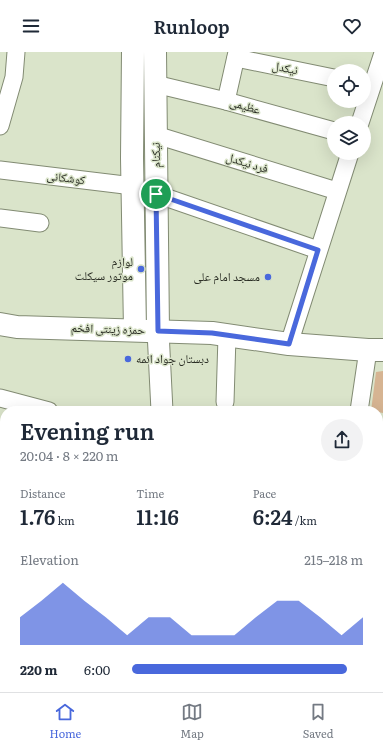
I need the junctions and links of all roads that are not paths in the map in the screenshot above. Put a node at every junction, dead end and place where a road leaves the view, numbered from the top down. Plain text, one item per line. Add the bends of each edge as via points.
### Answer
1 (16, 52) edge
2 (133, 52) edge
3 (155, 52) edge
4 (383, 53) edge
5 (237, 55) edge
6 (327, 76) edge
7 (371, 79) edge
8 (155, 84) junction
9 (226, 101) junction
10 (0, 126) edge
11 (327, 129) edge
12 (156, 135) junction
13 (348, 160) edge
14 (0, 170) edge
15 (133, 186) junction
16 (337, 191) junction
17 (156, 194) junction
18 (0, 218) edge
19 (40, 223) dead end
20 (318, 250) junction
21 (0, 324) edge
22 (135, 330) junction
23 (158, 331) junction
24 (227, 336) junction
25 (289, 344) junction
26 (375, 350) edge
27 (0, 398) edge
28 (225, 402) dead end
29 (30, 406) edge
30 (162, 406) edge
31 (360, 406) edge

1 - 10 street via 14,77
2 - 15 main road, نیکنام
3 - 8 main road, نیکنام
4 - 7 street
5 - 6 street, نیکدل
5 - 9 street, نیکدل
8 - 9 street, عظیمی
8 - 12 main road, نیکنام
9 - 11 street, عظیمی
12 - 16 street, فرد نیکدل
12 - 17 main road, نیکنام
13 - 16 street
14 - 15 street, کوشکانی
15 - 22 main road, نیکنام
16 - 20 street
17 - 20 street
17 - 23 main road, نیکنام
18 - 19 street
20 - 25 street
21 - 22 main road, حمزه زینتی افخم via 17,327
22 - 23 main road, حمزه زینتی افخم
23 - 24 main road, حمزه زینتی افخم
23 - 30 street
24 - 25 main road, حمزه زینتی افخم
24 - 28 street
25 - 26 main road, حمزه زینتی افخم
26 - 31 street
27 - 29 street

